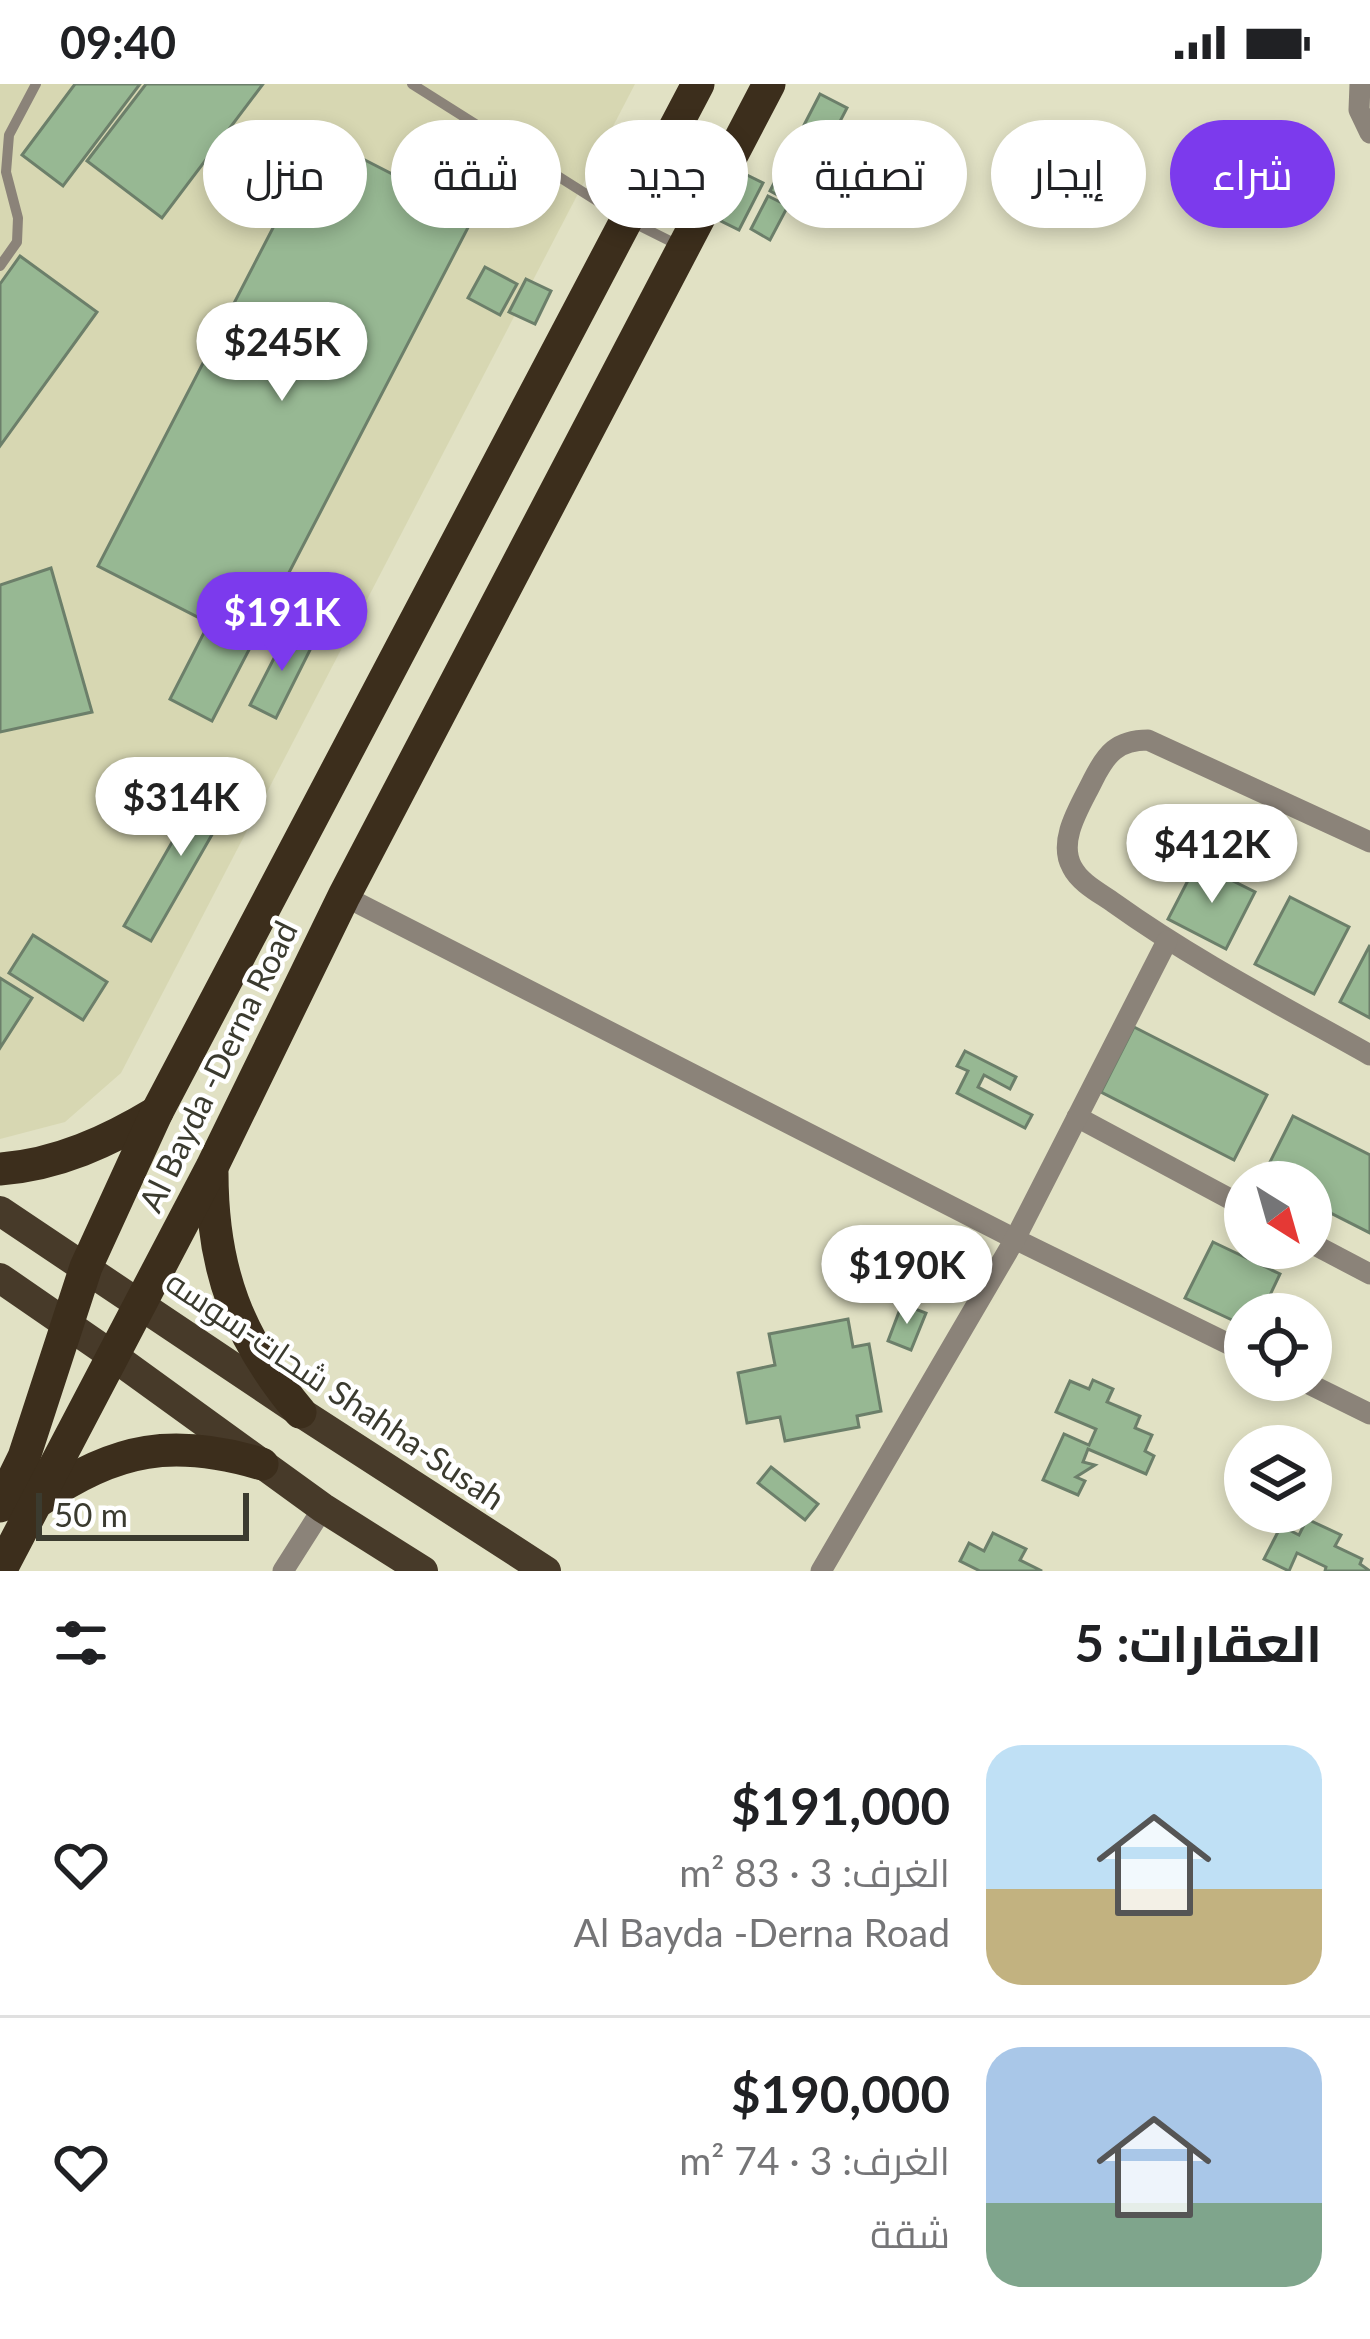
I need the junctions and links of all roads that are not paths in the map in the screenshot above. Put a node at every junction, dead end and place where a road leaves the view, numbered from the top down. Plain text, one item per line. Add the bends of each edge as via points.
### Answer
1 (36, 84) edge
2 (412, 84) edge
3 (698, 84) edge
4 (769, 84) edge
5 (1360, 84) edge
6 (678, 120) edge
7 (1370, 133) edge
8 (585, 193) edge
9 (620, 228) edge
10 (644, 228) edge
11 (683, 248) junction
12 (0, 266) edge
13 (1370, 842) edge
14 (344, 896) junction
15 (1167, 941) junction
16 (1370, 1055) edge
17 (157, 1112) junction
18 (1077, 1117) junction
19 (212, 1167) junction
20 (0, 1168) edge
21 (1224, 1196) edge
22 (0, 1211) edge
23 (1015, 1239) junction
24 (1332, 1254) edge
25 (86, 1267) junction
26 (1370, 1274) edge
27 (0, 1278) edge
28 (141, 1303) junction
29 (67, 1325) junction
30 (1224, 1342) edge
31 (113, 1356) junction
32 (1332, 1395) edge
33 (300, 1412) junction
34 (1370, 1414) edge
35 (262, 1464) junction
36 (39, 1501) junction
37 (0, 1506) edge
38 (323, 1508) junction
39 (0, 1571) edge
40 (283, 1571) edge
41 (423, 1571) edge
42 (546, 1571) edge
43 (821, 1571) edge

1 - 12 lane via 9,135 17,242
2 - 8 lane
3 - 6 highway, Al Bayda -Derna Road
4 - 11 highway, Al Bayda -Derna Road
5 - 7 street via 1359,110
9 - 17 highway, Al Bayda -Derna Road
10 - 11 lane
11 - 14 highway, Al Bayda -Derna Road
13 - 15 street via 1148,740 1117,745 1070,827 1070,865
14 - 19 highway, Al Bayda -Derna Road
14 - 23 street
15 - 16 street
15 - 18 street
17 - 20 highway via 88,1148
17 - 25 highway, Al Bayda -Derna Road
18 - 21 street
18 - 23 street
19 - 28 highway, Al Bayda -Derna Road
19 - 33 highway via 218,1256 230,1299 248,1340
22 - 25 main road, شحات-سوسه Shahha-Susah
23 - 30 street
23 - 43 street
24 - 26 street
25 - 28 main road, شحات-سوسه Shahha-Susah
25 - 29 highway, Al Bayda -Derna Road
27 - 29 main road
28 - 31 highway, Al Bayda -Derna Road
28 - 33 main road, شحات-سوسه Shahha-Susah
29 - 31 main road
29 - 37 highway, Al Bayda -Derna Road
31 - 35 main road
31 - 36 highway, Al Bayda -Derna Road
32 - 34 street
33 - 42 main road, شحات-سوسه Shahha-Susah
35 - 36 highway via 224,1453 146,1451 71,1478
35 - 38 main road
36 - 39 highway, Al Bayda -Derna Road
38 - 40 street
38 - 41 main road

